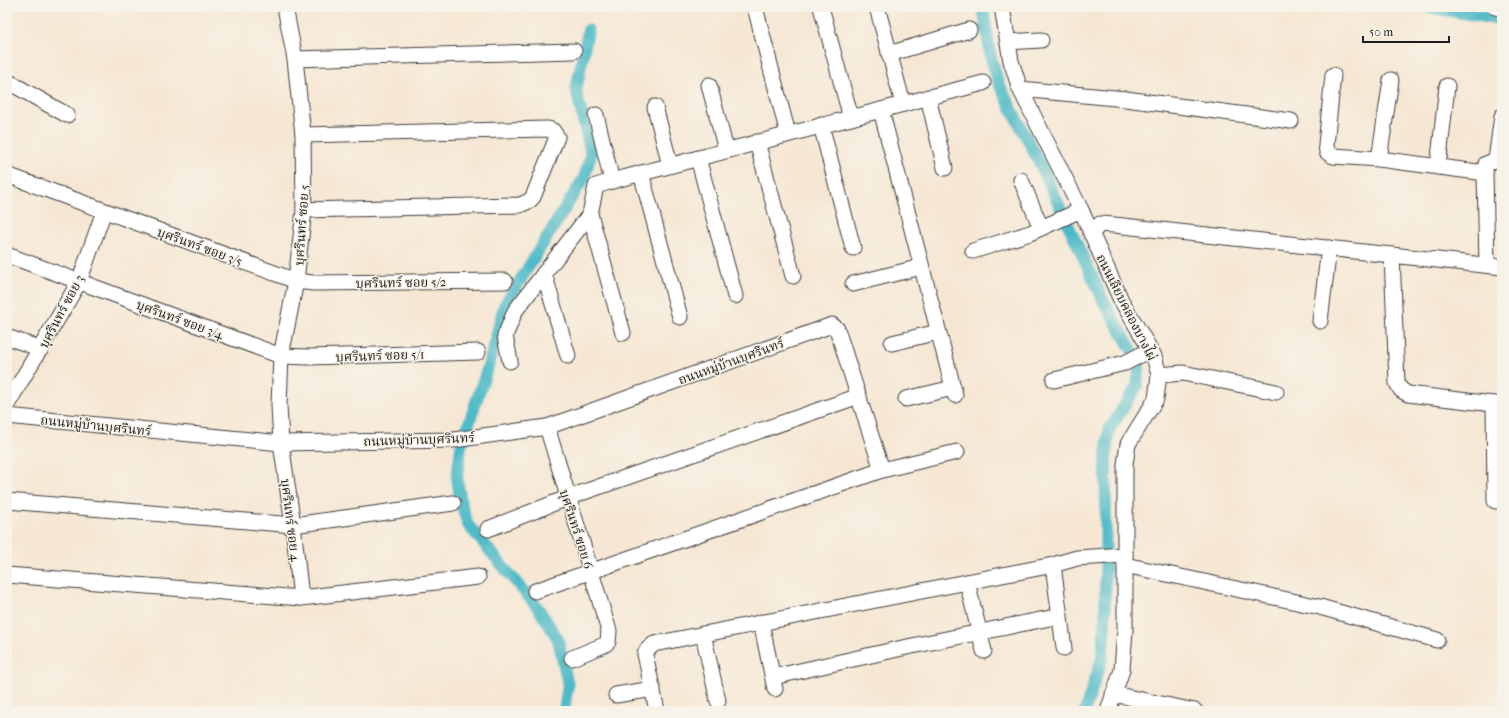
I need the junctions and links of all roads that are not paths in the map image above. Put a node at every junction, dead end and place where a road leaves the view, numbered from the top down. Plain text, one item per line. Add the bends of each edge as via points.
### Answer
1 (285, 7) edge
2 (755, 7) edge
3 (821, 7) edge
4 (877, 7) edge
5 (1002, 7) edge
6 (1495, 7) edge
7 (1502, 8) edge
8 (969, 30) dead end
9 (1040, 40) dead end
10 (1008, 42) junction
11 (574, 51) dead end
12 (889, 54) junction
13 (294, 59) junction
14 (1333, 74) dead end
15 (1391, 80) dead end
16 (7, 81) edge
17 (983, 83) dead end
18 (709, 85) dead end
19 (1447, 86) dead end
20 (1020, 89) junction
21 (928, 97) junction
22 (903, 104) junction
23 (655, 107) dead end
24 (881, 110) junction
25 (67, 115) dead end
26 (596, 115) dead end
27 (1502, 116) edge
28 (851, 118) junction
29 (1291, 121) dead end
30 (821, 125) junction
31 (788, 134) junction
32 (303, 135) junction
33 (757, 142) junction
34 (726, 150) junction
35 (698, 158) junction
36 (1379, 159) junction
37 (1499, 160) edge
38 (670, 165) junction
39 (1438, 167) junction
40 (945, 168) dead end
41 (641, 173) junction
42 (1485, 173) junction
43 (7, 175) edge
44 (612, 180) junction
45 (1021, 180) dead end
46 (304, 210) junction
47 (104, 212) junction
48 (590, 214) junction
49 (1069, 216) junction
50 (1041, 228) junction
51 (1091, 234) junction
52 (853, 248) dead end
53 (1329, 248) junction
54 (973, 251) dead end
55 (7, 255) edge
56 (1392, 255) junction
57 (1495, 266) edge
58 (921, 267) junction
59 (544, 273) junction
60 (793, 276) dead end
61 (296, 281) junction
62 (505, 281) dead end
63 (79, 282) junction
64 (853, 284) dead end
65 (734, 296) dead end
66 (680, 317) dead end
67 (1320, 320) dead end
68 (938, 332) junction
69 (623, 333) dead end
70 (7, 337) edge
71 (892, 343) dead end
72 (41, 349) junction
73 (478, 352) dead end
74 (1142, 354) junction
75 (281, 356) junction
76 (568, 356) dead end
77 (510, 361) dead end
78 (1159, 376) junction
79 (1054, 380) dead end
80 (1276, 392) dead end
81 (859, 396) junction
82 (906, 399) dead end
83 (1498, 404) edge
84 (7, 405) edge
85 (7, 416) edge
86 (547, 426) junction
87 (281, 443) junction
88 (957, 452) dead end
89 (882, 470) junction
90 (567, 498) junction
91 (7, 501) edge
92 (453, 502) dead end
93 (1495, 502) dead end
94 (293, 526) junction
95 (488, 529) dead end
96 (1122, 558) junction
97 (1053, 565) junction
98 (591, 571) junction
99 (7, 575) edge
100 (478, 577) dead end
101 (967, 582) junction
102 (535, 591) dead end
103 (300, 598) junction
104 (1060, 616) junction
105 (760, 622) junction
106 (979, 632) junction
107 (703, 634) junction
108 (1437, 640) dead end
109 (1064, 648) dead end
110 (984, 652) dead end
111 (572, 658) dead end
112 (653, 689) junction
113 (1113, 694) junction
114 (616, 695) dead end
115 (718, 701) dead end
116 (656, 706) dead end
117 (1108, 711) edge
118 (1195, 711) edge

1 - 13 street, บุศรินทร์ ซอย 5
2 - 31 street
3 - 28 street
4 - 12 street
5 - 10 street, ถนนเลียบคลองบางไผ่
6 - 7 street
8 - 12 street
9 - 10 street
10 - 20 street, ถนนเลียบคลองบางไผ่
11 - 13 street
12 - 22 street
13 - 32 street, บุศรินทร์ ซอย 5
14 - 36 street via 1327,152 1333,156
15 - 36 street
16 - 25 street
17 - 21 street
18 - 34 street
19 - 39 street
20 - 29 street via 1126,99
20 - 49 street, ถนนเลียบคลองบางไผ่
21 - 22 street
21 - 40 street
22 - 24 street
23 - 38 street
24 - 28 street
24 - 58 street
26 - 44 street
27 - 37 street
28 - 30 street
30 - 31 street
30 - 52 street
31 - 33 street
32 - 46 street, บุศรินทร์ ซอย 5
32 - 46 street via 548,129 557,137 533,196 520,205
33 - 34 street
33 - 60 street
34 - 35 street
35 - 38 street
35 - 65 street
36 - 39 street
37 - 42 street via 1486,164
38 - 41 street
39 - 42 street
41 - 44 street
41 - 66 street
42 - 57 street
43 - 47 street, บุศรินทร์ ซอย 3/5
44 - 48 street via 596,186
45 - 50 street
46 - 61 street, บุศรินทร์ ซอย 5
47 - 61 street, บุศรินทร์ ซอย 3/5
47 - 63 street, บุศรินทร์ ซอย 3
48 - 59 street
48 - 69 street
49 - 50 street
49 - 51 street, ถนนเลียบคลองบางไผ่
50 - 54 street
51 - 53 street via 1100,224
51 - 74 street, ถนนเลียบคลองบางไผ่
53 - 56 street
53 - 67 street
55 - 63 street, บุศรินทร์ ซอย 3/4
56 - 57 street
56 - 83 street via 1397,383 1401,390 1408,394
58 - 64 street
58 - 68 street
59 - 76 street
59 - 77 street via 515,311 505,336
61 - 62 street, บุศรินทร์ ซอย 5/2
61 - 75 street, บุศรินทร์ ซอย 5
63 - 72 street, บุศรินทร์ ซอย 3
63 - 75 street, บุศรินทร์ ซอย 3/4
68 - 71 street
68 - 82 street via 954,391
70 - 72 street
72 - 84 street, บุศรินทร์ ซอย 3
73 - 75 street, บุศรินทร์ ซอย 5/1
74 - 78 street, ถนนเลียบคลองบางไผ่ via 1154,356
74 - 79 street via 1103,369
75 - 87 street, บุศรินทร์ ซอย 5
78 - 80 street via 1183,373
78 - 96 street, ถนนเลียบคลองบางไผ่ via 1156,399 1128,444
81 - 86 street, ถนนหมู่บ้านบุศรินทร์ via 837,329 835,326 828,326
81 - 89 street
81 - 90 street
83 - 93 street
85 - 87 street, ถนนหมู่บ้านบุศรินทร์
86 - 87 street, ถนนหมู่บ้านบุศรินทร์ via 454,440
86 - 90 street, บุศรินทร์ ซอย 6
87 - 94 street, บุศรินทร์ ซอย 4
88 - 89 street
89 - 98 street
90 - 95 street
90 - 98 street, บุศรินทร์ ซอย 6
91 - 94 street
92 - 94 street
94 - 103 street, บุศรินทร์ ซอย 4
96 - 97 street via 1091,557
96 - 108 street via 1320,607
96 - 113 street, ถนนเลียบคลองบางไผ่ via 1125,630 1122,670
97 - 101 street
97 - 104 street
98 - 102 street
98 - 111 street, บุศรินทร์ ซอย 6 via 609,631 608,642
99 - 103 street
100 - 103 street
101 - 105 street
101 - 106 street
104 - 106 street
104 - 109 street
105 - 106 street via 774,683
105 - 107 street
106 - 110 street
107 - 112 street via 654,644 647,650
107 - 115 street
112 - 114 street
112 - 116 street
113 - 117 street, ถนนเลียบคลองบางไผ่
113 - 118 street

